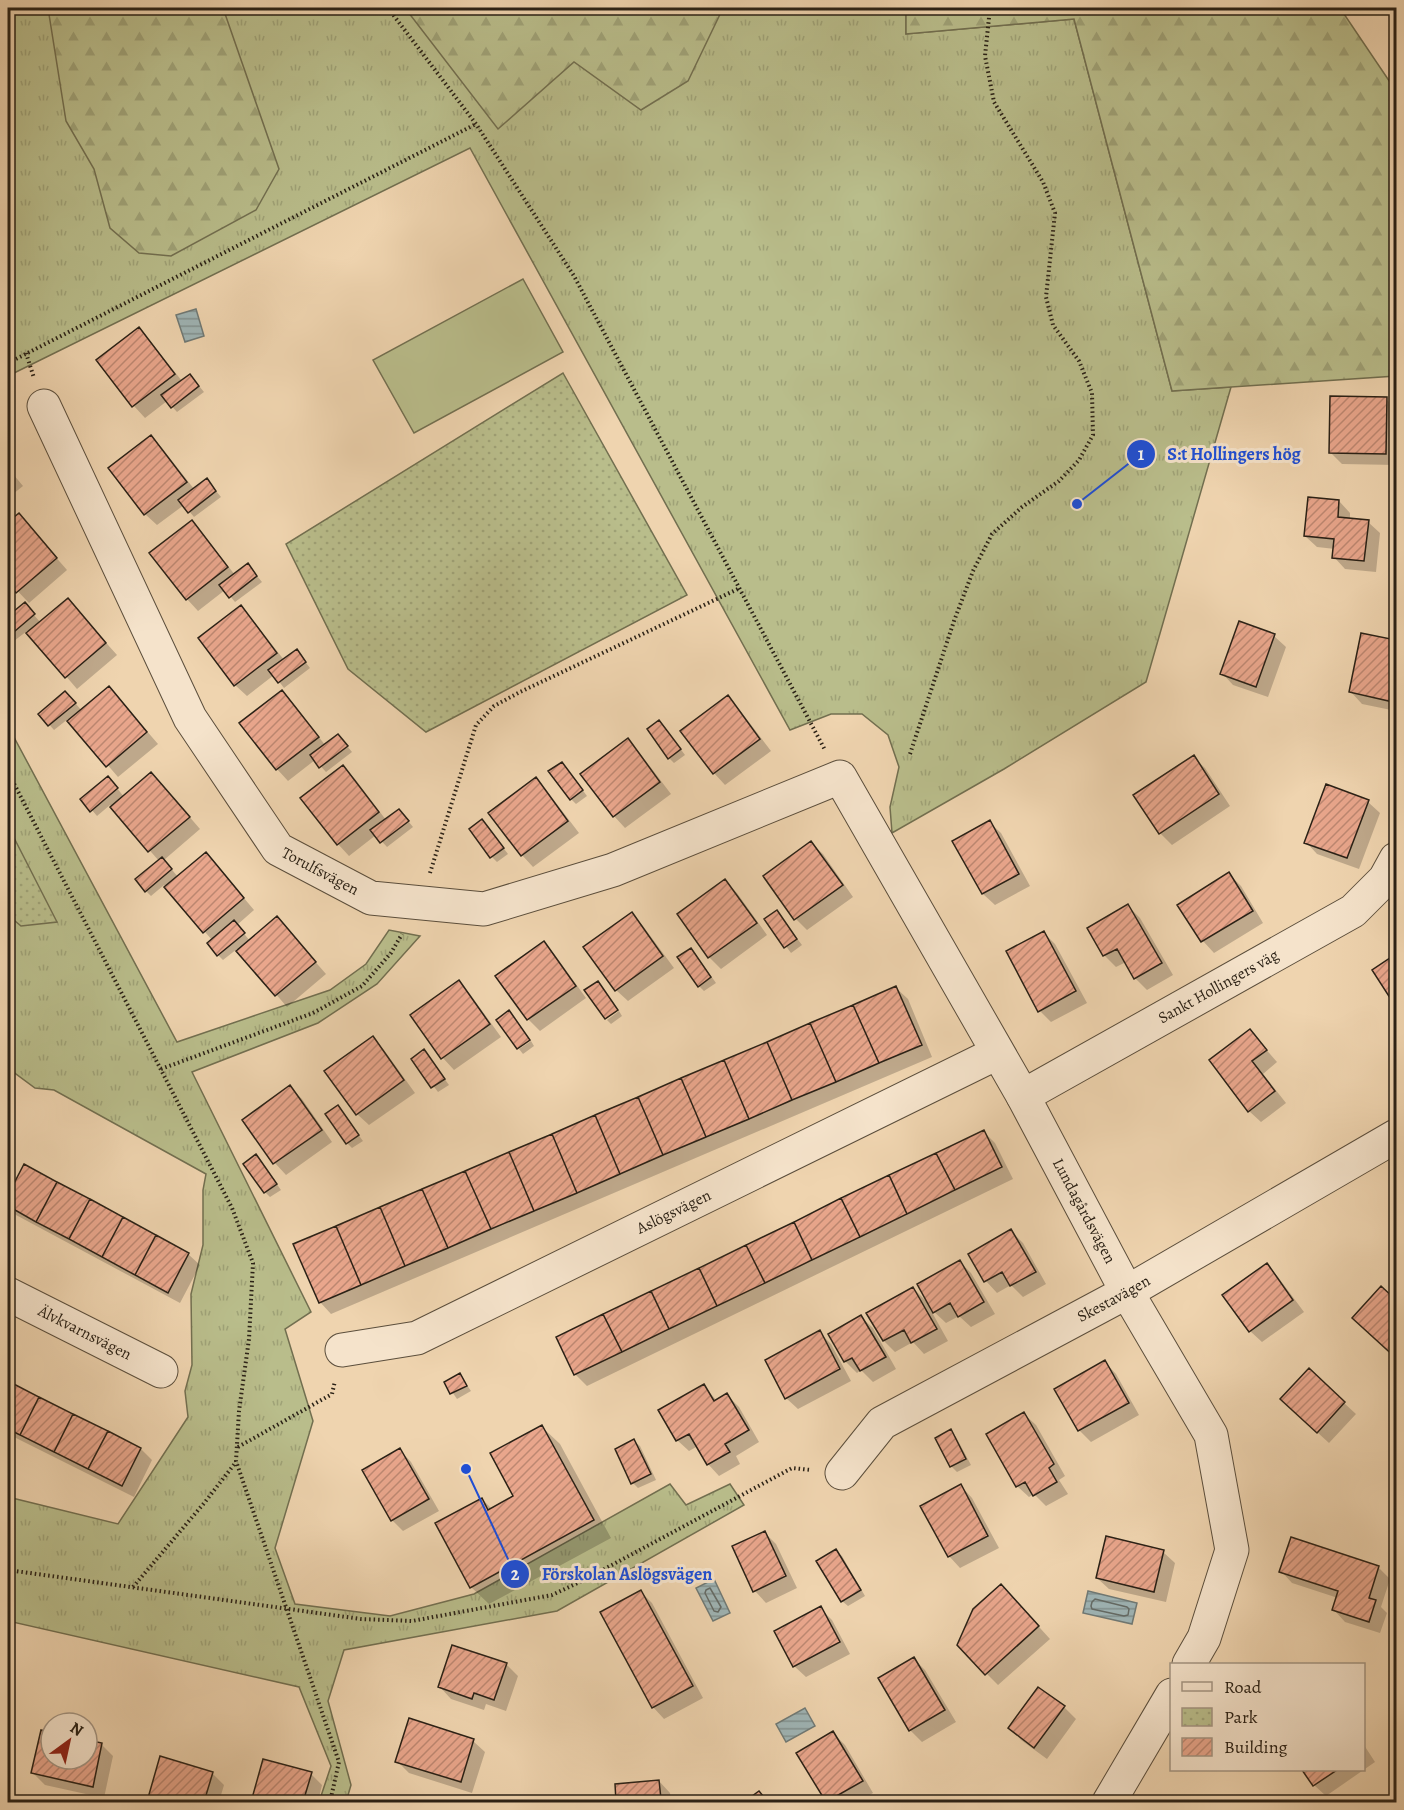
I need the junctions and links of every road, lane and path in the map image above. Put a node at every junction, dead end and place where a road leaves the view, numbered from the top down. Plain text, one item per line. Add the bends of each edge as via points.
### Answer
1 (388, 8) edge
2 (990, 8) edge
3 (476, 124) junction
4 (8, 363) edge
5 (44, 406) dead end
6 (740, 588) junction
7 (910, 754) dead end
8 (8, 772) edge
9 (840, 777) junction
10 (1396, 859) edge
11 (420, 903) junction
12 (997, 1053) junction
13 (161, 1069) junction
14 (1023, 1096) junction
15 (1396, 1136) edge
16 (1127, 1292) junction
17 (8, 1294) edge
18 (342, 1350) joint
19 (161, 1371) dead end
20 (237, 1448) junction
21 (236, 1461) junction
22 (842, 1473) joint
23 (8, 1570) edge
24 (133, 1587) junction
25 (286, 1608) junction
26 (1190, 1663) edge
27 (1170, 1698) edge
28 (330, 1803) edge
29 (1110, 1803) edge

1 - 3 path
2 - 7 path via 985,56 994,102 1043,182 1055,213 1046,297 1053,325 1079,361 1092,393 1093,435 1079,460 1059,481 992,534 954,621
3 - 4 path
3 - 6 path via 574,276
5 - 11 street, Torulfsvägen via 190,718 278,849 371,898
6 - 9 path
6 - 11 path via 494,706 476,725
8 - 13 path
9 - 11 street, Torulfsvägen via 602,874 484,909
9 - 12 street, Lundagårdsvägen
10 - 14 street, Sankt Hollingers väg via 1385,879 1353,911
11 - 13 path via 391,953 362,986 313,1013
12 - 14 street, Lundagårdsvägen
12 - 18 street, Aslögsvägen via 417,1338
13 - 20 path via 232,1208 253,1263
14 - 16 street, Lundagårdsvägen
15 - 16 street, Skestavägen
16 - 22 street, Skestavägen via 882,1423
16 - 26 street, Lundagårdsvägen via 1211,1436 1232,1550 1204,1638
17 - 19 street, Älvkvarnsvägen
18 - 20 path via 332,1394
20 - 21 path
21 - 24 path
21 - 25 path
22 - 25 path via 792,1468 552,1595 412,1621 361,1619
23 - 24 path
24 - 25 path
25 - 28 path via 339,1762
27 - 29 street

